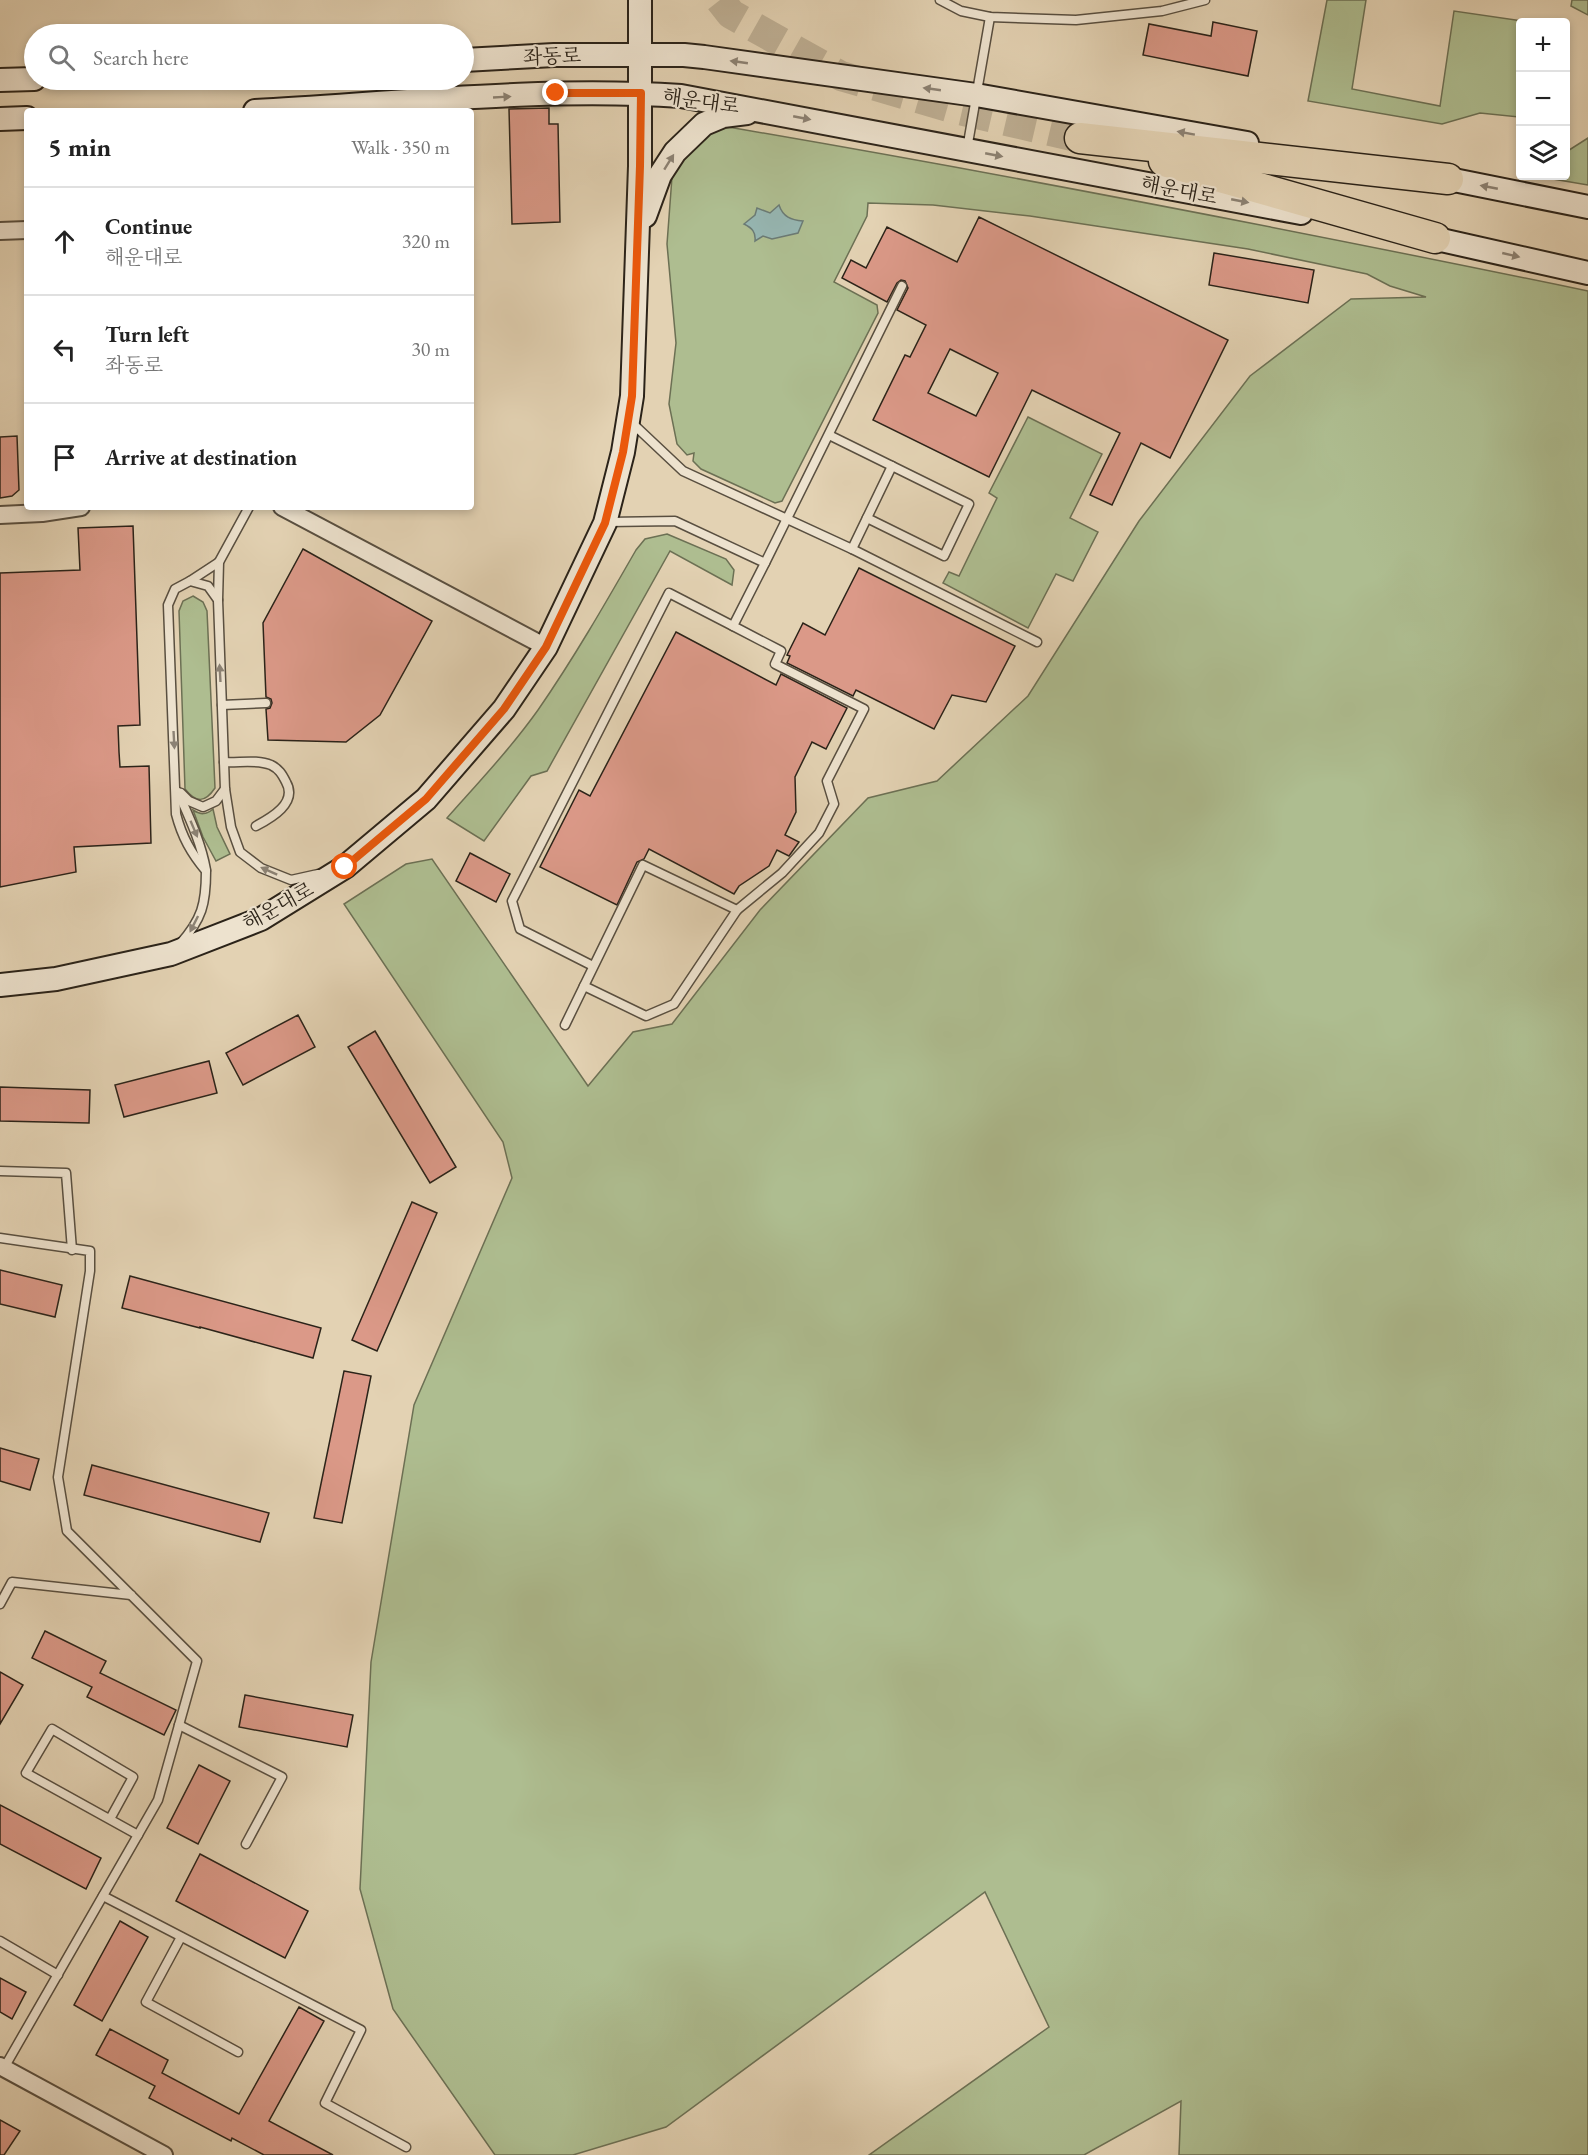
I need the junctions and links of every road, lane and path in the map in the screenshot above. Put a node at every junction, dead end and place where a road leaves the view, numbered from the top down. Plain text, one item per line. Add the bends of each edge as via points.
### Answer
1 (640, 0) edge
2 (940, 0) edge
3 (1205, 0) edge
4 (990, 17) junction
5 (640, 55) junction
6 (474, 59) edge
7 (24, 79) edge
8 (0, 80) edge
9 (641, 93) junction
10 (976, 96) junction
11 (305, 108) edge
12 (765, 111) junction
13 (24, 118) edge
14 (0, 119) edge
15 (967, 150) junction
16 (1448, 179) junction
17 (1588, 207) edge
18 (24, 230) edge
19 (0, 231) edge
20 (638, 235) junction
21 (1436, 238) junction
22 (1588, 273) edge
23 (902, 286) dead end
24 (628, 420) junction
25 (829, 435) junction
26 (892, 466) junction
27 (42, 510) edge
28 (247, 510) edge
29 (288, 510) edge
30 (0, 515) edge
31 (867, 518) junction
32 (787, 519) junction
33 (605, 523) junction
34 (852, 549) junction
35 (219, 562) junction
36 (765, 563) junction
37 (190, 581) junction
38 (218, 600) junction
39 (733, 626) junction
40 (1037, 642) dead end
41 (546, 647) junction
42 (266, 703) dead end
43 (222, 705) junction
44 (224, 762) junction
45 (176, 789) junction
46 (225, 789) junction
47 (256, 826) dead end
48 (345, 867) junction
49 (206, 871) junction
50 (737, 910) junction
51 (171, 954) junction
52 (593, 966) junction
53 (0, 985) edge
54 (584, 986) junction
55 (565, 1025) dead end
56 (0, 1171) edge
57 (0, 1238) edge
58 (72, 1250) junction
59 (131, 1595) junction
60 (0, 1604) edge
61 (179, 1725) junction
62 (110, 1819) junction
63 (138, 1835) junction
64 (246, 1844) dead end
65 (103, 1896) junction
66 (182, 1937) junction
67 (0, 1941) edge
68 (58, 1975) junction
69 (238, 2052) dead end
70 (2, 2067) edge
71 (406, 2146) dead end
72 (164, 2155) edge

1 - 5 main road
2 - 4 lane via 961,11
3 - 4 lane via 1162,11 1076,20
4 - 10 lane
5 - 6 main road, 좌동로
5 - 9 main road
10 -> 5 main road, 해운대로 via 704,57
7 - 8 main road
11 -> 9 main road, 좌동로 via 556,93
9 - 12 main road, 해운대로
9 - 20 main road, 해운대로
10 - 15 lane
16 -> 10 main road, 해운대로
12 -> 15 main road, 해운대로
20 -> 12 main road via 660,175 675,152 704,124 723,116
13 - 14 main road
15 -> 21 main road, 해운대로
17 -> 16 main road, 해운대로
16 - 21 highway via 1080,138
18 - 19 street
20 - 24 main road, 해운대로
21 -> 22 main road, 해운대로
23 - 25 lane
24 - 32 lane via 683,471
24 - 33 main road, 해운대로
25 - 26 lane
25 - 32 lane
26 - 31 lane
26 - 31 lane via 969,504 944,556
27 - 30 street
28 - 35 lane
29 - 41 street
31 - 34 lane
32 - 34 lane
32 - 36 lane
33 - 36 lane via 675,521
33 - 41 main road, 해운대로
34 - 40 lane
35 - 37 lane
35 - 38 lane
36 - 39 lane
37 - 38 lane via 208,586
37 -> 45 lane via 175,589 168,605
43 -> 38 lane
39 - 50 lane via 781,651 775,664 864,709 827,782 834,804 819,833 782,873
39 - 52 lane via 669,593 512,901 520,930
41 - 48 main road, 해운대로 via 504,709 426,799
42 - 43 lane
43 - 44 lane
44 - 46 lane
44 - 47 lane via 270,765 281,772 288,786 288,799 281,810
45 - 46 lane via 203,807 216,801
45 -> 49 lane via 196,832
45 - 49 lane via 181,834
48 -> 46 lane via 291,880 261,868 240,852
48 - 51 main road, 해운대로 via 261,919
49 -> 51 lane via 206,898 193,929
50 - 52 lane via 643,865
50 - 54 lane via 674,1004 646,1016
51 - 53 main road, 해운대로 via 56,979
52 - 54 lane
54 - 55 lane
56 - 58 lane via 66,1173
57 - 58 lane
58 - 59 lane via 90,1251 90,1261 58,1477 66,1531
59 - 60 lane via 12,1582
59 - 61 lane via 197,1661
61 - 63 lane via 158,1800
61 - 64 lane via 282,1777
62 - 62 lane via 26,1773 52,1730 133,1777
62 - 63 lane
63 - 65 lane
65 - 66 lane
65 - 68 lane
66 - 69 lane via 146,2002
66 - 71 lane via 361,2030 325,2103
67 - 68 lane
68 - 70 lane
70 - 72 street

